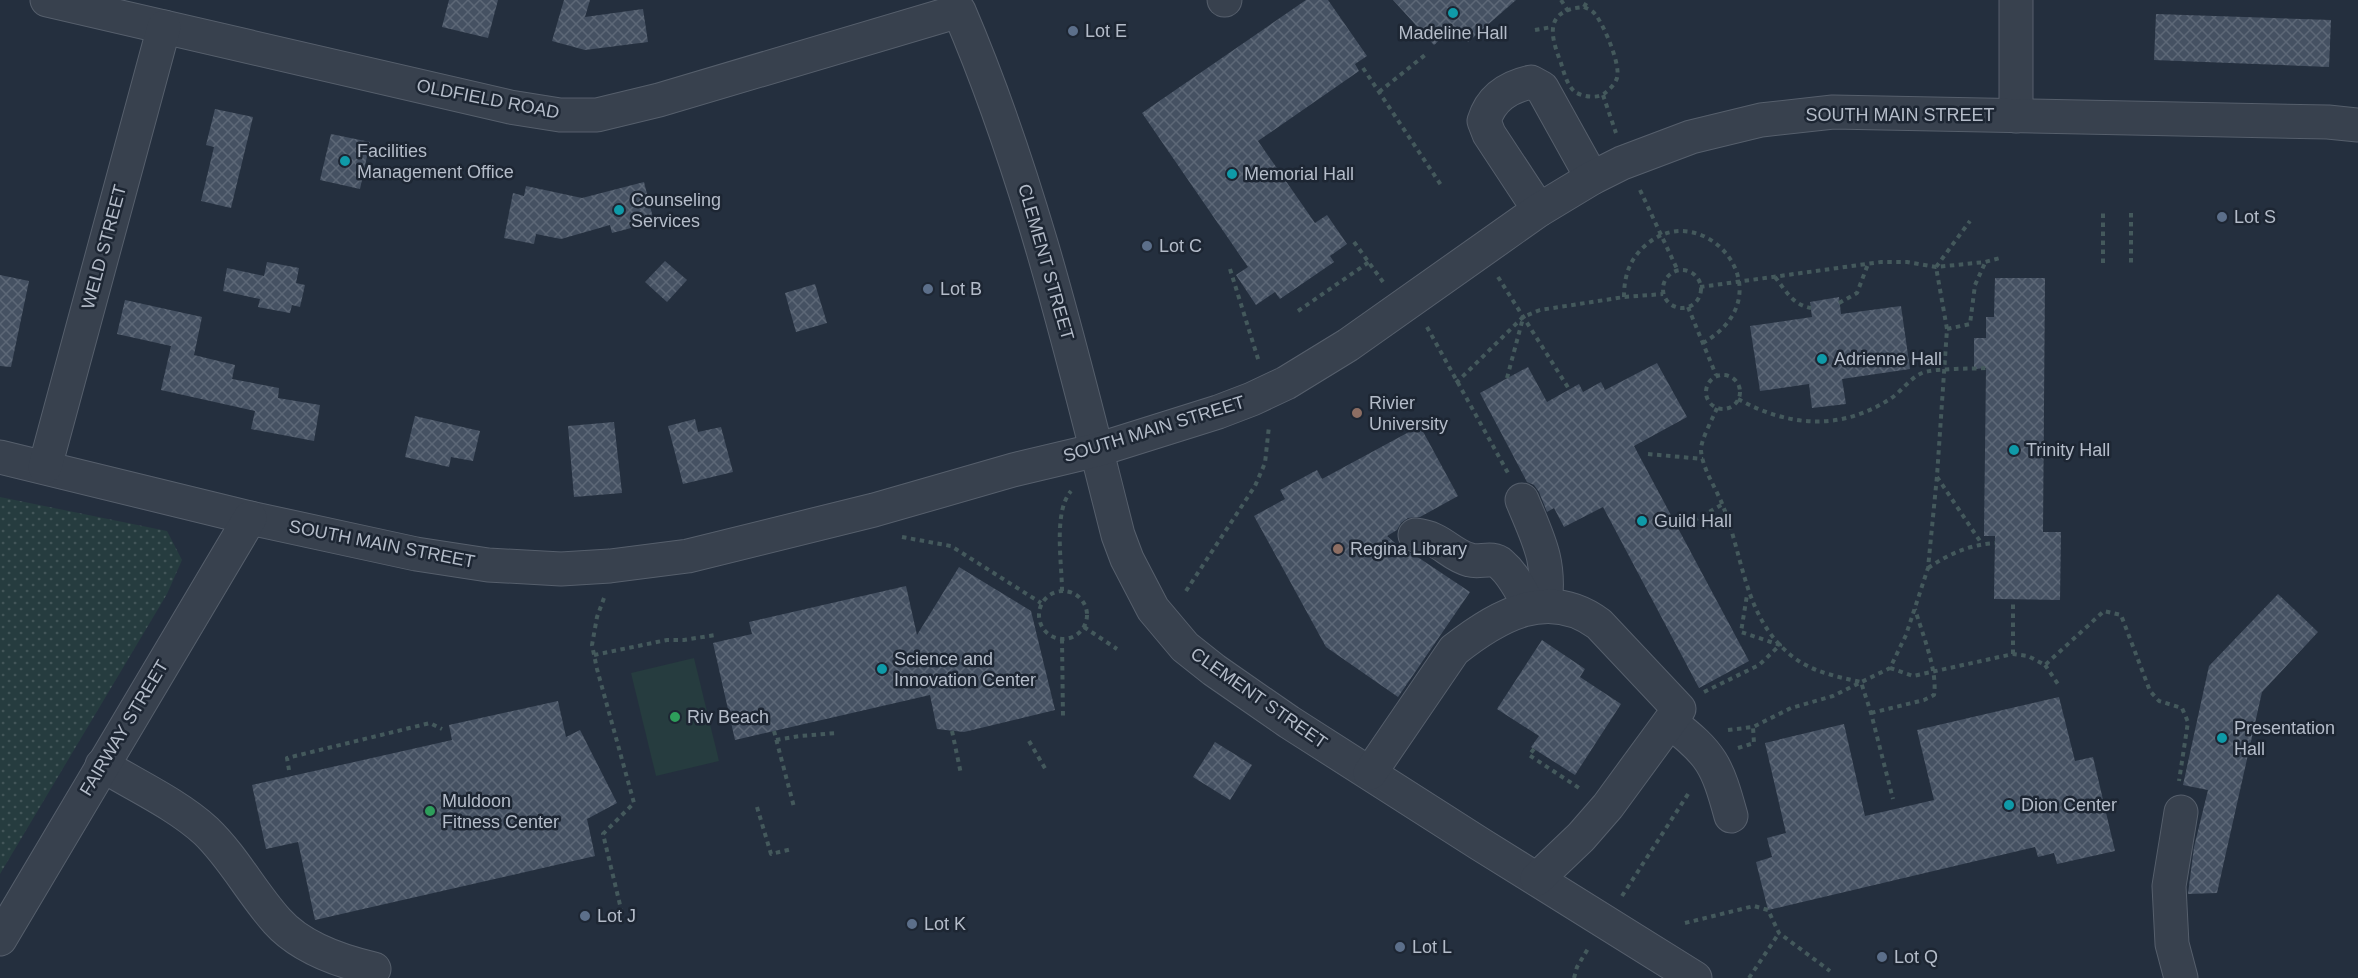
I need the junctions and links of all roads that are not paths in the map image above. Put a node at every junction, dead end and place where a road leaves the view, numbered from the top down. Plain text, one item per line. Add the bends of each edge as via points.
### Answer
1 (47, 0) edge
2 (2016, 0) edge
3 (959, 11) joint
4 (164, 27) junction
5 (2016, 116) junction
6 (2348, 119) edge
7 (1592, 178) junction
8 (1539, 210) junction
9 (1097, 450) junction
10 (0, 457) edge
11 (45, 467) junction
12 (1521, 500) road end
13 (250, 518) junction
14 (1415, 535) dead end
15 (1538, 606) junction
16 (1674, 716) junction
17 (102, 765) junction
18 (1370, 773) junction
19 (2181, 812) road end
20 (1731, 816) dead end
21 (1537, 879) junction
22 (0, 939) edge
23 (374, 969) dead end
24 (1695, 978) edge
25 (2181, 978) edge

1 - 4 street, OLDFIELD ROAD
2 - 5 street
3 - 4 street, OLDFIELD ROAD via 597,115 560,115 510,107
3 - 9 street, CLEMENT STREET via 1023,182
4 - 11 street, WELD STREET
5 - 6 street, SOUTH MAIN STREET
5 - 7 street, SOUTH MAIN STREET via 1833,112 1770,118 1691,137
7 - 8 street, SOUTH MAIN STREET
7 - 8 street via 1542,88 1531,82 1501,94 1488,108 1484,121
8 - 9 street, SOUTH MAIN STREET via 1348,345 1286,383 1218,412
9 - 13 street, SOUTH MAIN STREET via 688,556 610,566 561,569 488,565 416,554
9 - 18 street, CLEMENT STREET via 1126,559 1168,628 1214,670
10 - 11 street, SOUTH MAIN STREET
11 - 13 street, SOUTH MAIN STREET
12 - 15 street via 1547,565 1548,583
13 - 17 street, FAIRWAY STREET
14 - 15 street via 1436,540 1469,560 1500,563
15 - 16 street via 1586,614 1599,624
15 - 18 street via 1512,612 1454,650
16 - 20 street via 1713,763
16 - 21 street via 1608,806
17 - 22 street, FAIRWAY STREET
17 - 23 street via 203,829 224,848 278,922 302,942 328,955
18 - 21 street, CLEMENT STREET
19 - 25 street via 2169,886 2172,944
21 - 24 street, CLEMENT STREET

